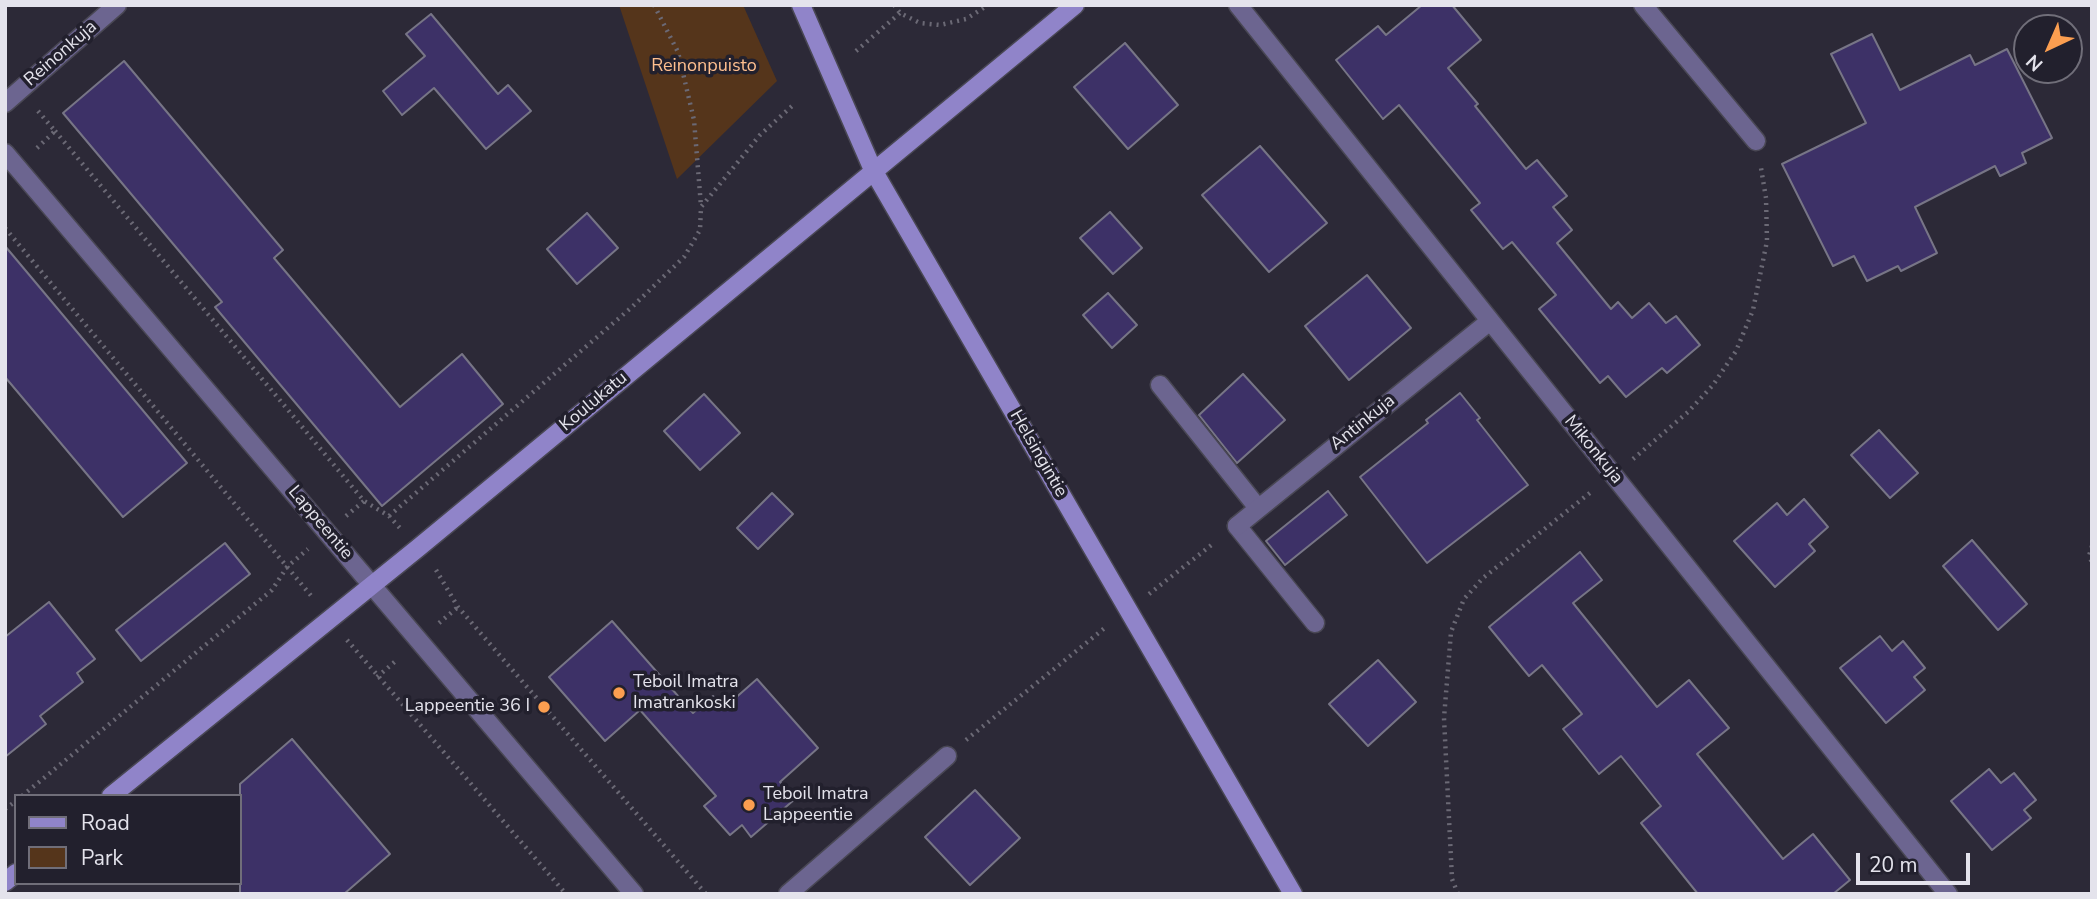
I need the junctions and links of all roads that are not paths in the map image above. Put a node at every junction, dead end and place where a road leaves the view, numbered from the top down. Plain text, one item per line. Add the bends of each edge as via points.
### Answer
1 (117, 5) edge
2 (801, 5) edge
3 (1075, 5) edge
4 (1238, 5) edge
5 (1643, 5) edge
6 (5, 103) edge
7 (1756, 141) road end
8 (11, 160) edge
9 (873, 170) junction
10 (1490, 321) junction
11 (1160, 385) dead end
12 (1258, 508) junction
13 (371, 584) junction
14 (1315, 623) dead end
15 (947, 756) road end
16 (113, 794) edge
17 (634, 894) edge
18 (788, 894) edge
19 (1293, 894) edge
20 (1948, 894) edge

1 - 6 street, Reinonkuja
2 - 9 street, Helsingintie
3 - 9 street, Koulukatu
4 - 10 street, Mikonkuja
5 - 7 street
8 - 13 street, Lappeentie
9 - 13 street, Koulukatu
9 - 19 street, Helsingintie
10 - 12 street, Antinkuja
10 - 20 street, Mikonkuja
11 - 12 street
12 - 14 street, Antinkuja via 1237,526
13 - 16 street, Koulukatu
13 - 17 street, Lappeentie
15 - 18 street

